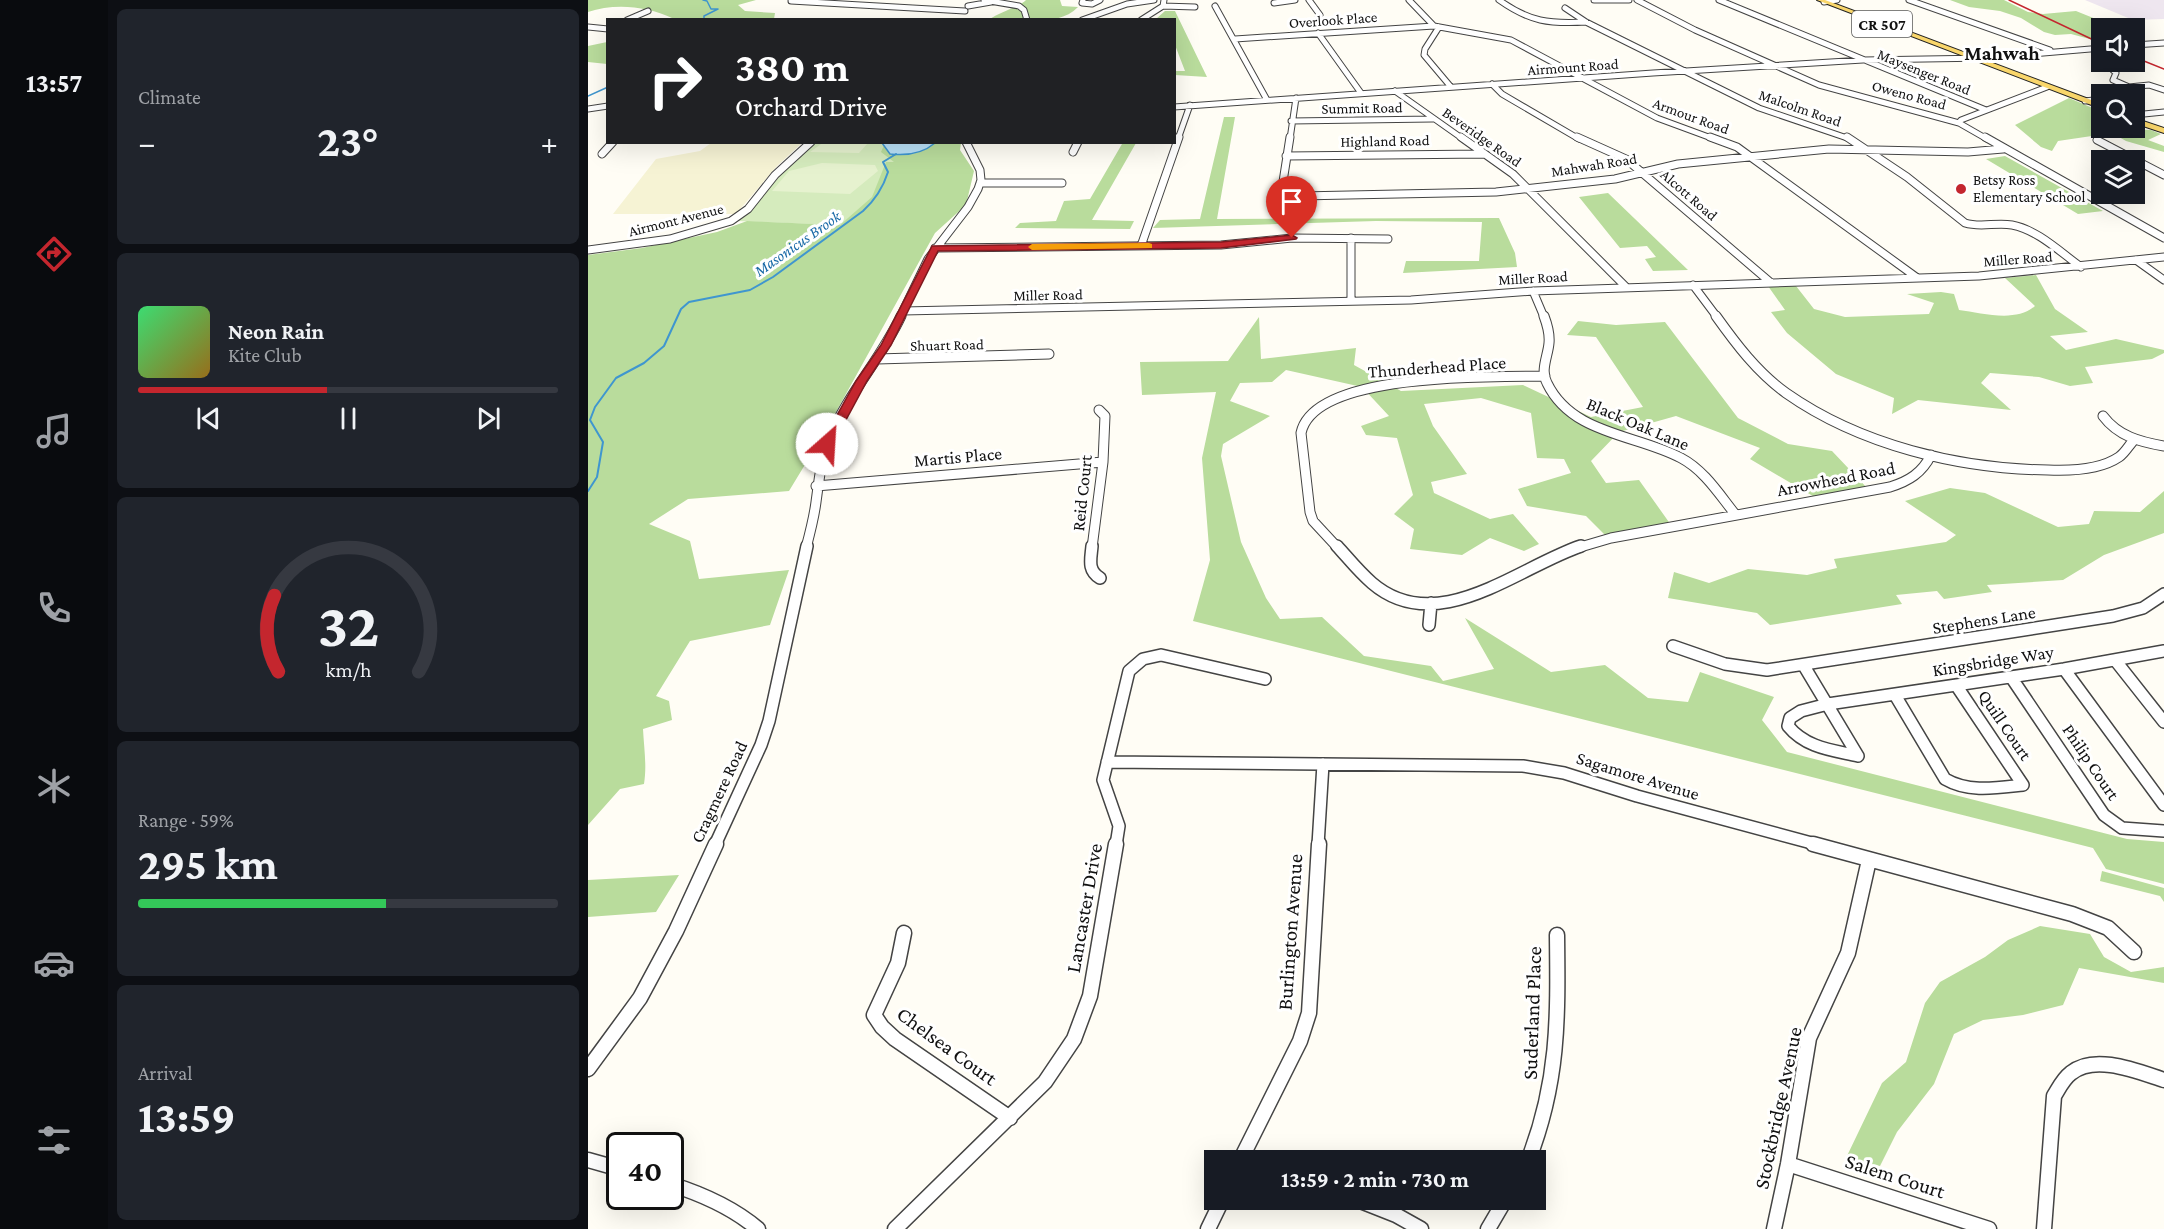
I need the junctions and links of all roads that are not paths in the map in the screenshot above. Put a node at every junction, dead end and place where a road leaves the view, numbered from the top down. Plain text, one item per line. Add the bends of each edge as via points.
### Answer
1 (984, 0) edge
2 (1083, 0) edge
3 (1100, 0) edge
4 (1154, 0) edge
5 (1295, 0) edge
6 (1310, 0) edge
7 (1409, 0) edge
8 (1499, 0) edge
9 (1594, 0) edge
10 (1629, 0) edge
11 (1638, 0) edge
12 (1719, 0) edge
13 (1837, 0) edge
14 (1909, 0) edge
15 (791, 1) edge
16 (1822, 1) edge
17 (1005, 2) junction
18 (1164, 3) edge
19 (1274, 3) dead end
20 (968, 5) edge
21 (1215, 6) dead end
22 (1195, 7) dead end
23 (1564, 8) dead end
24 (648, 11) dead end
25 (1109, 12) junction
26 (962, 16) dead end
27 (632, 18) edge
28 (1026, 18) edge
29 (1089, 18) edge
30 (1104, 18) edge
31 (1144, 18) edge
32 (1318, 18) dead end
33 (1586, 22) junction
34 (588, 27) edge
35 (1437, 27) junction
36 (606, 28) edge
37 (1318, 33) junction
38 (1235, 39) junction
39 (2164, 43) edge
40 (2145, 44) edge
41 (2091, 49) edge
42 (2078, 50) junction
43 (2055, 52) junction
44 (2089, 54) dead end
45 (1973, 58) junction
46 (1863, 60) junction
47 (1774, 65) junction
48 (1684, 71) junction
49 (2115, 72) edge
50 (1582, 78) junction
51 (1492, 84) junction
52 (2122, 84) edge
53 (2145, 85) edge
54 (1451, 87) junction
55 (2047, 87) junction
56 (2164, 90) edge
57 (1395, 91) junction
58 (1361, 93) junction
59 (1296, 98) junction
60 (1267, 100) junction
61 (2091, 100) edge
62 (2085, 101) junction
63 (2091, 103) edge
64 (1190, 105) junction
65 (606, 106) edge
66 (1176, 107) edge
67 (588, 109) edge
68 (1986, 110) junction
69 (2164, 112) edge
70 (2145, 114) edge
71 (1432, 119) junction
72 (1291, 121) junction
73 (1959, 123) junction
74 (2145, 124) edge
75 (2164, 131) edge
76 (2097, 140) dead end
77 (611, 144) edge
78 (809, 144) edge
79 (966, 144) edge
80 (1077, 144) edge
81 (1866, 149) junction
82 (2003, 149) junction
83 (1073, 152) dead end
84 (602, 154) dead end
85 (1485, 154) junction
86 (1286, 156) junction
87 (1751, 157) junction
88 (2164, 166) edge
89 (2150, 168) junction
90 (1643, 172) junction
91 (2164, 175) edge
92 (980, 183) junction
93 (1062, 183) dead end
94 (1529, 188) junction
95 (1351, 238) junction
96 (2164, 238) edge
97 (1388, 240) dead end
98 (1141, 246) junction
99 (935, 248) junction
100 (588, 250) edge
101 (2164, 257) edge
102 (2136, 260) junction
103 (2081, 267) junction
104 (1916, 277) junction
105 (2164, 280) edge
106 (1770, 282) junction
107 (1693, 285) junction
108 (1626, 287) junction
109 (1533, 291) junction
110 (1351, 301) junction
111 (903, 311) junction
112 (1049, 354) dead end
113 (877, 359) junction
114 (1545, 376) junction
115 (1099, 410) dead end
116 (2103, 416) dead end
117 (2134, 440) junction
118 (2164, 446) edge
119 (1931, 455) junction
120 (1102, 462) junction
121 (816, 486) junction
122 (1735, 514) junction
123 (1100, 578) dead end
124 (2164, 594) edge
125 (1431, 603) junction
126 (1429, 625) dead end
127 (1673, 646) dead end
128 (2164, 651) edge
129 (2115, 660) junction
130 (1804, 666) junction
131 (2064, 669) junction
132 (2011, 677) junction
133 (1265, 679) dead end
134 (1956, 686) junction
135 (1895, 695) junction
136 (1828, 704) junction
137 (2164, 722) edge
138 (1107, 762) junction
139 (1323, 764) junction
140 (2164, 805) edge
141 (2164, 831) edge
142 (1869, 860) junction
143 (904, 933) dead end
144 (1557, 935) dead end
145 (2134, 952) dead end
146 (588, 1069) edge
147 (2164, 1080) edge
148 (1010, 1118) junction
149 (1251, 1150) edge
150 (1532, 1150) edge
151 (588, 1160) edge
152 (1788, 1164) junction
153 (606, 1165) edge
154 (684, 1188) edge
155 (1217, 1210) edge
156 (1383, 1210) edge
157 (1498, 1210) edge
158 (759, 1229) edge
159 (895, 1229) edge
160 (1208, 1229) edge
161 (1421, 1229) edge
162 (1488, 1229) edge
163 (1774, 1229) edge
164 (1989, 1229) edge
165 (2044, 1229) edge

1 - 17 street
2 - 3 street via 1086,4
4 - 25 street via 1127,4
5 - 19 street
6 - 32 street via 1320,15
7 - 35 street
8 - 33 street via 1528,19
9 - 10 street
11 - 47 street, Oweno Road
12 - 46 street, Maysenger Road
13 - 16 street
14 - 43 street
15 - 20 street
16 - 45 main road, CR 507
17 - 20 street
17 - 28 street via 1022,8
18 - 22 street
18 - 31 street
20 - 26 street
21 - 38 street
23 - 33 street, Malcolm Road
24 - 27 street
25 - 29 street
25 - 30 street
33 - 48 street, Malcolm Road
34 - 36 street
35 - 37 street, Overlook Place
35 - 50 street, Armour Road via 1511,39
35 - 54 street via 1424,55
37 - 38 street, Overlook Place
37 - 58 street
38 - 60 street
39 - 40 street
41 - 42 street, Airmount Road
42 - 43 street, Airmount Road
42 - 44 street
43 - 45 street, Airmount Road
45 - 46 street, Airmount Road
45 - 55 main road, CR 507
46 - 47 street, Airmount Road
46 - 68 street, Maysenger Road
47 - 48 street, Airmount Road
47 - 73 street, Oweno Road via 1828,88
48 - 50 street, Airmount Road
48 - 81 street, Malcolm Road via 1768,112 1843,135
49 - 52 street via 2113,80
50 - 51 street, Airmount Road
50 - 87 street, Armour Road via 1657,118 1731,144
51 - 54 street, Airmount Road
51 - 90 street, Alcott Road via 1502,94 1582,141 1618,155
53 - 56 street
54 - 57 street, Airmount Road
55 - 62 main road, CR 507
55 - 68 street
57 - 58 street, Airmount Road
57 - 71 street, Beveridge Road
58 - 59 street, Airmount Road
59 - 60 street, Airmount Road
59 - 72 street, Mahwah Road
60 - 64 street, Airmount Road
61 - 62 street
62 - 63 main road, CR 507
64 - 66 street, Airmount Road
64 - 98 street
65 - 67 street
68 - 73 street
69 - 70 street
71 - 72 street, Summit Road
71 - 85 street, Beveridge Road
72 - 86 street, Mahwah Road
73 - 82 street, Oweno Road
74 - 75 main road
76 - 89 street
77 - 84 street
78 - 100 street, Airmont Avenue via 770,180 747,210 728,222 642,243
79 - 92 street via 982,174
80 - 83 street
81 - 82 street, Mahwah Road
81 - 87 street, Mahwah Road
81 - 103 street, Malcolm Road via 1965,223 2023,228
82 - 96 street, Oweno Road
85 - 86 street, Highland Road
85 - 94 street, Beveridge Road
86 - 94 street, Mahwah Road via 1282,188 1300,196 1458,194
87 - 90 street, Mahwah Road
87 - 104 street, Armour Road
88 - 89 street
89 - 91 street
90 - 94 street, Mahwah Road via 1615,179
90 - 106 street, Alcott Road
92 - 93 street
92 - 99 street, Cragmere Road
94 - 108 street, Beveridge Road
95 - 97 street
95 - 98 street
95 - 110 street
98 - 99 street
99 - 111 street, Cragmere Road
101 - 102 street, Miller Road
102 - 103 street, Miller Road
102 - 105 street
103 - 104 street, Miller Road
104 - 106 street, Miller Road
106 - 107 street, Miller Road
107 - 108 street, Miller Road
107 - 119 street via 1757,367 1785,392 1855,429
108 - 109 street, Miller Road
109 - 110 street, Miller Road
109 - 114 street via 1549,335
110 - 111 street, Miller Road
111 - 113 street, Cragmere Road
112 - 113 street, Shuart Road
113 - 121 street, Cragmere Road via 835,426
114 - 122 street, Black Oak Lane via 1559,402 1573,415 1690,464
114 - 125 street, Thunderhead Place via 1366,388 1322,404 1304,424 1301,439 1310,512 1318,528 1381,590 1404,600
115 - 120 street, Reid Court via 1105,416
116 - 117 street via 2107,424
117 - 118 street
117 - 119 street via 2119,459 2074,470 2032,470
119 - 122 street, Arrowhead Road via 1920,473 1890,487
120 - 121 street, Martis Place
120 - 123 street, Reid Court via 1090,566
121 - 146 street, Cragmere Road via 816,503 761,745 671,940 640,998
122 - 125 street, Thunderhead Place via 1590,543 1548,559 1479,595
124 - 130 street, Stephens Lane via 2143,608 2113,616
125 - 126 street
127 - 130 street, Stephens Lane via 1746,669
128 - 129 street, Kingsbridge Way
129 - 131 street, Kingsbridge Way
129 - 137 street
130 - 136 street
131 - 132 street, Kingsbridge Way
131 - 140 street
132 - 134 street, Kingsbridge Way
132 - 141 street, Philip Court via 2104,814 2122,828
133 - 138 street, Lancaster Drive via 1161,655 1136,662 1129,671
134 - 135 street, Kingsbridge Way
134 - 135 street, Quill Court via 2023,785 1968,789 1951,784
135 - 136 street, Kingsbridge Way
136 - 136 street, Kingsbridge Way via 1858,756 1804,742 1788,726 1790,718 1801,711
138 - 139 street, Sagamore Avenue
138 - 148 street, Lancaster Drive via 1103,780 1119,826 1090,996 1074,1039 1045,1082
139 - 142 street, Sagamore Avenue via 1523,766 1564,772
139 - 149 street, Burlington Avenue via 1309,1013
142 - 145 street, Sagamore Avenue via 2072,914 2108,928
142 - 152 street, Stockbridge Avenue via 1848,953 1809,1038
143 - 148 street, Chelsea Court via 898,963 874,1015 895,1039
144 - 150 street, Suderland Place via 1557,1052 1551,1096
147 - 165 street via 2103,1066 2079,1068 2063,1080 2054,1096
148 - 159 street, Lancaster Drive
151 - 153 street
152 - 163 street, Stockbridge Avenue
152 - 164 street, Salem Court
154 - 158 street via 745,1216
155 - 160 street
156 - 161 street
157 - 162 street

